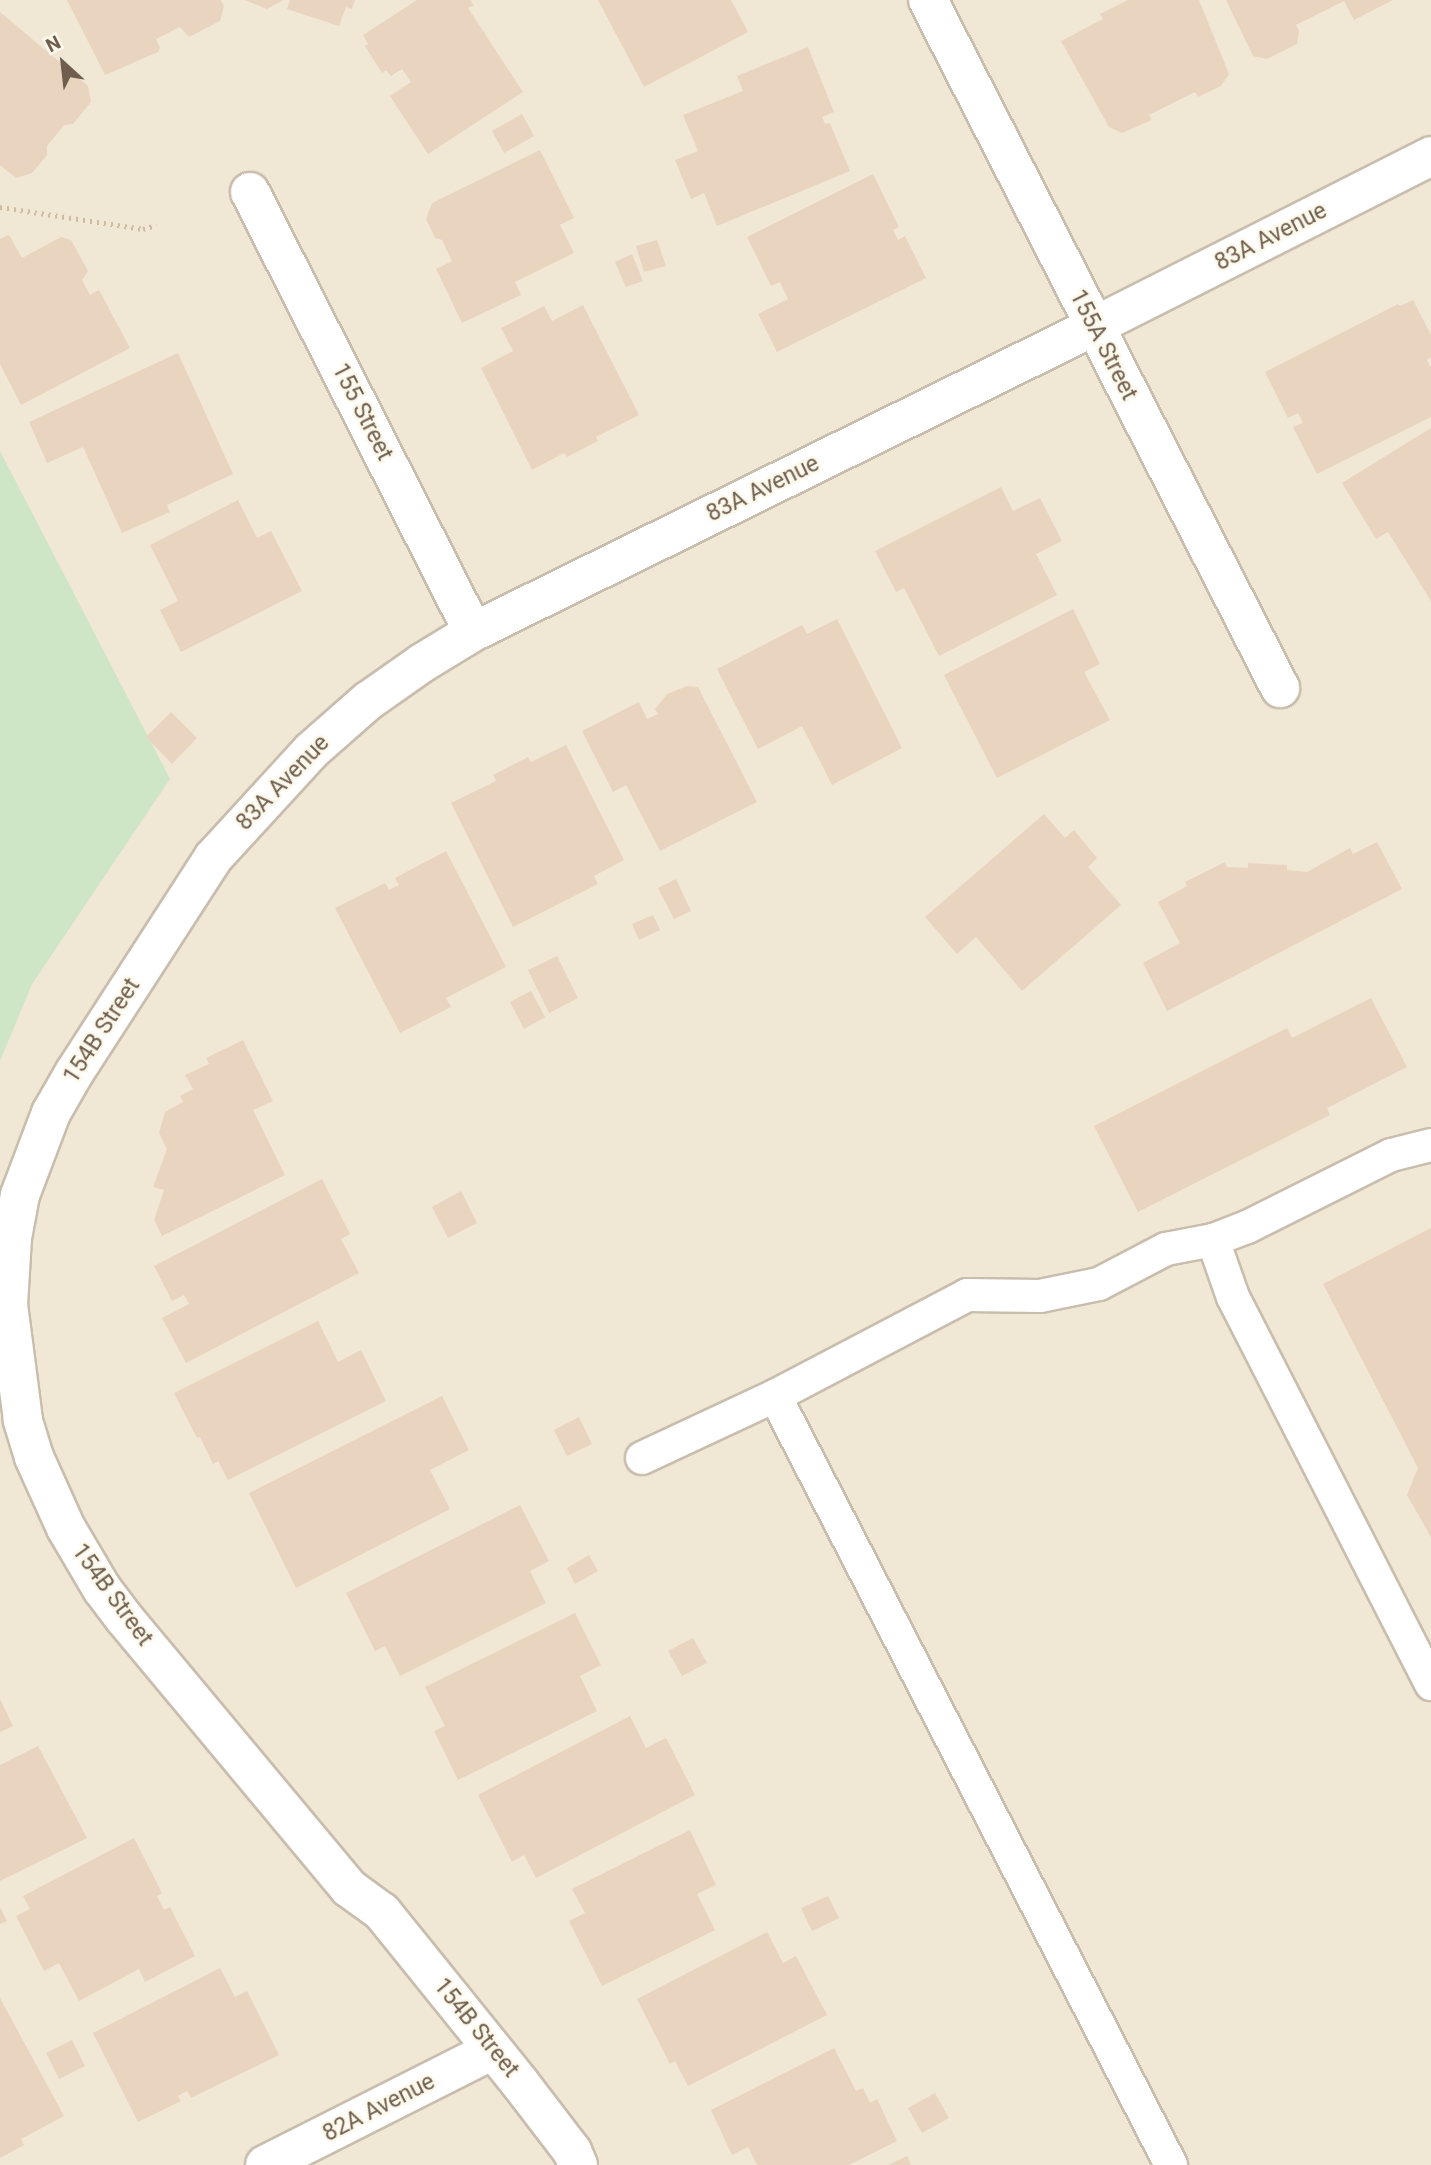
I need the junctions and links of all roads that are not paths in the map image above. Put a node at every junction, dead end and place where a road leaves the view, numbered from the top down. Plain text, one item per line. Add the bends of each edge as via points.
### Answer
1 (928, 0) edge
2 (1431, 156) edge
3 (250, 192) dead end
4 (1093, 327) junction
5 (473, 632) junction
6 (1280, 688) dead end
7 (172, 922) joint
8 (1431, 1144) edge
9 (1213, 1240) junction
10 (775, 1396) junction
11 (642, 1458) dead end
12 (1431, 1684) edge
13 (493, 2050) junction
14 (265, 2165) edge
15 (578, 2165) edge
16 (1171, 2165) edge

1 - 4 street, 155A Street
2 - 4 street, 83A Avenue
3 - 5 street, 155 Street
4 - 5 street, 83A Avenue
4 - 6 street, 155A Street
5 - 7 street, 83A Avenue via 368,701 311,751 213,858
7 - 13 street, 154B Street via 51,1113 20,1195 8,1305 23,1420 55,1505 102,1589 349,1888 382,1912
8 - 9 lane via 1391,1155
9 - 10 lane via 1166,1249 1100,1284 1040,1296 967,1295
9 - 12 lane via 1233,1297
10 - 11 lane
10 - 16 lane
13 - 14 street, 82A Avenue
13 - 15 street, 154B Street

